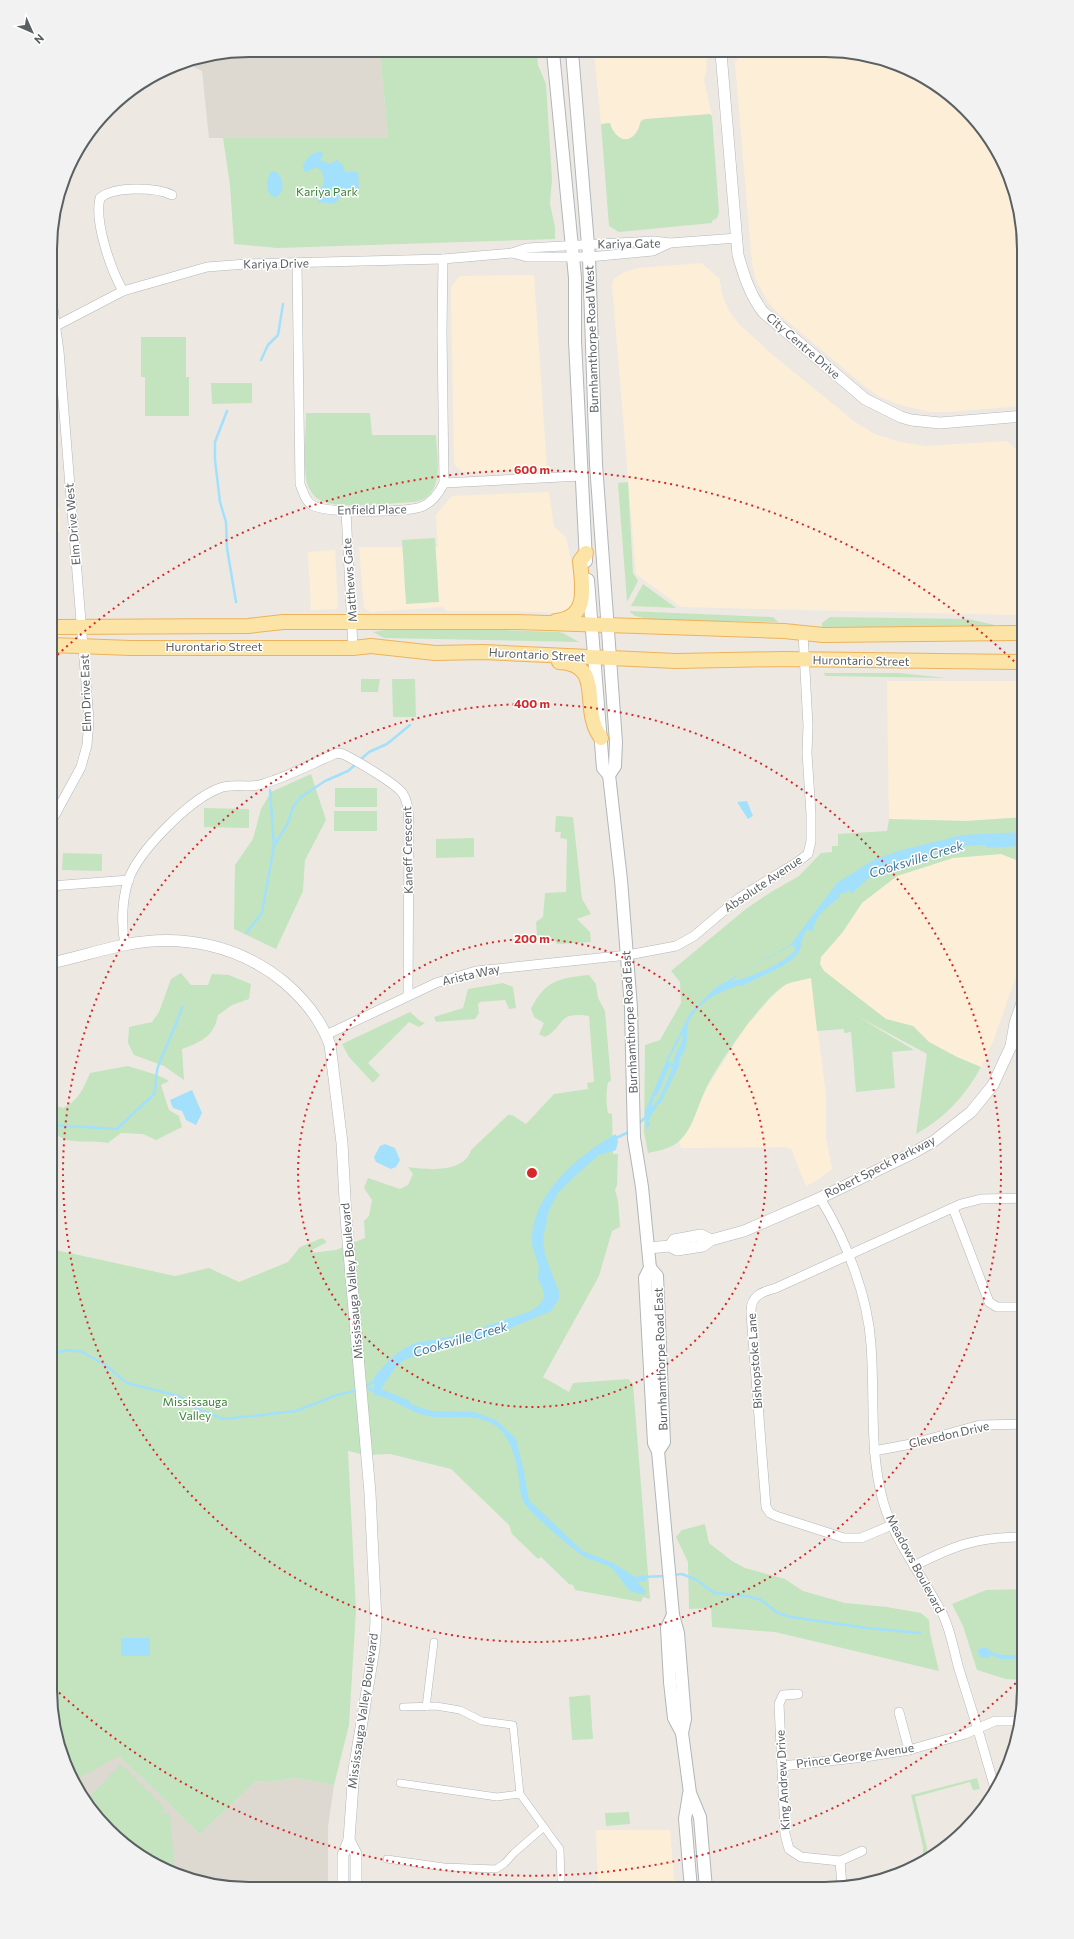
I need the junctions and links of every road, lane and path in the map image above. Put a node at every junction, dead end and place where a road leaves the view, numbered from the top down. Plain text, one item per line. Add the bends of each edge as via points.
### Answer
1 (553, 57) edge
2 (572, 57) edge
3 (721, 57) edge
4 (172, 195) dead end
5 (737, 238) junction
6 (589, 251) junction
7 (572, 252) junction
8 (443, 259) junction
9 (297, 264) junction
10 (123, 291) junction
11 (57, 325) edge
12 (57, 359) edge
13 (1017, 417) edge
14 (581, 476) junction
15 (444, 483) junction
16 (346, 511) junction
17 (586, 553) junction
18 (516, 622) junction
19 (353, 623) junction
20 (591, 625) junction
21 (607, 626) junction
22 (57, 628) edge
23 (82, 628) junction
24 (803, 633) junction
25 (1017, 633) edge
26 (57, 645) edge
27 (84, 645) junction
28 (353, 648) junction
29 (483, 652) junction
30 (594, 658) junction
31 (609, 658) junction
32 (804, 660) junction
33 (1017, 662) edge
34 (601, 738) junction
35 (608, 775) junction
36 (57, 811) edge
37 (129, 880) junction
38 (57, 886) edge
39 (125, 944) junction
40 (628, 955) junction
41 (57, 962) edge
42 (408, 995) junction
43 (1017, 1017) edge
44 (326, 1035) junction
45 (1017, 1039) edge
46 (1011, 1046) junction
47 (820, 1198) junction
48 (1017, 1198) edge
49 (953, 1208) junction
50 (648, 1248) junction
51 (848, 1256) junction
52 (1017, 1307) edge
53 (1017, 1424) edge
54 (874, 1451) junction
55 (892, 1525) junction
56 (1017, 1536) edge
57 (914, 1566) junction
58 (434, 1642) dead end
59 (798, 1694) dead end
60 (403, 1707) dead end
61 (426, 1707) junction
62 (899, 1712) dead end
63 (1014, 1721) edge
64 (978, 1729) junction
65 (909, 1750) junction
66 (782, 1766) junction
67 (993, 1782) edge
68 (400, 1783) dead end
69 (690, 1793) junction
70 (520, 1794) junction
71 (544, 1827) junction
72 (349, 1840) junction
73 (862, 1851) dead end
74 (387, 1859) dead end
75 (840, 1861) junction
76 (561, 1879) dead end
77 (842, 1881) edge
78 (343, 1882) edge
79 (356, 1882) edge
80 (690, 1882) edge
81 (705, 1882) edge

1 - 7 main road, Burnhamthorpe Road West
2 - 6 main road, Burnhamthorpe Road West
3 - 5 street, City Centre Drive
4 - 10 street via 158,190 125,190 107,193 100,198 103,242
5 - 6 street, Kariya Gate via 670,243 653,251
5 - 13 street, City Centre Drive via 738,255 745,279 763,312 865,399 901,417 926,422
6 - 7 street, Kariya Drive
6 - 21 main road, Burnhamthorpe Road West via 596,464
7 - 8 street, Kariya Drive via 527,248 512,253
7 - 14 main road, Burnhamthorpe Road West
8 - 9 street, Kariya Drive
8 - 15 street
9 - 10 street, Kariya Drive via 207,267
9 - 16 street, Enfield Place via 300,484 304,496 312,505 328,510
10 - 11 street, Kariya Drive
12 - 23 street, Elm Drive West
14 - 15 street
14 - 17 main road, Burnhamthorpe Road West
15 - 16 street, Enfield Place via 433,499 422,507
16 - 19 street, Matthews Gate
17 - 18 main road via 580,561 582,602 576,613 564,620
17 - 20 main road, Burnhamthorpe Road West
18 - 19 main road, Hurontario Street
18 - 20 main road, Hurontario Street
19 - 23 main road, Hurontario Street via 283,622 248,626
19 - 28 street, Matthews Gate
20 - 21 main road, Hurontario Street
20 - 30 main road, Burnhamthorpe Road West
21 - 24 main road, Hurontario Street
21 - 31 main road, Burnhamthorpe Road West
22 - 23 main road, Hurontario Street
23 - 27 street, Elm Drive East
24 - 25 main road, Hurontario Street
24 - 32 street, Absolute Avenue
26 - 27 main road, Hurontario Street
27 - 28 main road, Hurontario Street via 131,648
27 - 36 street, Elm Drive East via 89,720 87,745 81,767
28 - 29 main road, Hurontario Street via 371,646 435,653
29 - 30 main road, Hurontario Street
29 - 34 main road via 492,659 569,662 576,666 589,684 593,723
30 - 31 main road, Hurontario Street
30 - 34 main road, Burnhamthorpe Road East
31 - 32 main road, Hurontario Street via 676,661
31 - 35 main road via 616,742 615,766
32 - 33 main road, Hurontario Street
32 - 40 street, Absolute Avenue via 811,814 811,841 808,854 740,898 694,936 676,946
34 - 35 main road, Burnhamthorpe Road East via 603,768
35 - 40 main road, Burnhamthorpe Road East via 615,817
37 - 38 street
37 - 39 street, Kaneff Crescent via 123,927
37 - 42 street, Kaneff Crescent via 170,822 220,787 256,785 279,780 337,753 347,756 403,793 408,803
39 - 41 street, Mississauga Valley Boulevard
39 - 44 street, Mississauga Valley Boulevard via 180,941 206,943 238,954 274,974 294,990
40 - 42 street, Arista Way via 476,971 445,979
40 - 50 main road, Burnhamthorpe Road East via 634,1138
42 - 44 street, Arista Way
43 - 46 street, Robert Speck Parkway
44 - 72 street, Mississauga Valley Boulevard via 330,1045 342,1143 370,1493 376,1622 354,1770
45 - 46 street, Robert Speck Parkway
46 - 47 street, Robert Speck Parkway via 993,1085 971,1112 952,1129 913,1153
47 - 50 street, Robert Speck Parkway via 744,1231 711,1240 703,1246 677,1250 670,1246
47 - 51 street, Meadows Boulevard
48 - 49 street, Bishopstoke Lane via 981,1198
49 - 51 street, Bishopstoke Lane
49 - 52 street via 990,1302 997,1307
50 - 69 main road, Burnhamthorpe Road East via 650,1268 657,1276 660,1310 664,1442 658,1451 673,1615 678,1633 686,1719 682,1732
51 - 54 street, Meadows Boulevard via 868,1319
51 - 55 street, Bishopstoke Lane via 776,1288 761,1292 753,1300 751,1310 764,1499 766,1507 776,1516 844,1538 861,1538
53 - 54 street, Clevedon Drive via 980,1425 911,1444
54 - 55 street, Meadows Boulevard via 883,1503
55 - 57 street, Meadows Boulevard
56 - 57 street via 983,1538 964,1543
57 - 64 street, Meadows Boulevard via 943,1616
58 - 61 street
59 - 66 street, King Andrew Drive via 783,1695 779,1704
60 - 61 street
61 - 70 street via 460,1710 482,1721 513,1725
62 - 65 street
63 - 64 street, Prince George Avenue via 995,1721
64 - 65 street, Prince George Avenue
64 - 67 street, Meadows Boulevard
65 - 66 street, Prince George Avenue
66 - 75 street, King Andrew Drive via 785,1834 789,1849 801,1857
68 - 70 street via 497,1797
69 - 80 main road, Burnhamthorpe Road East via 685,1819
69 - 81 main road, Burnhamthorpe Road East via 700,1817
70 - 71 street
71 - 74 street via 496,1869 444,1867
71 - 76 street via 560,1849
72 - 78 street, Mississauga Valley Boulevard via 343,1855
72 - 79 street, Mississauga Valley Boulevard via 356,1854
73 - 75 street
75 - 77 street

